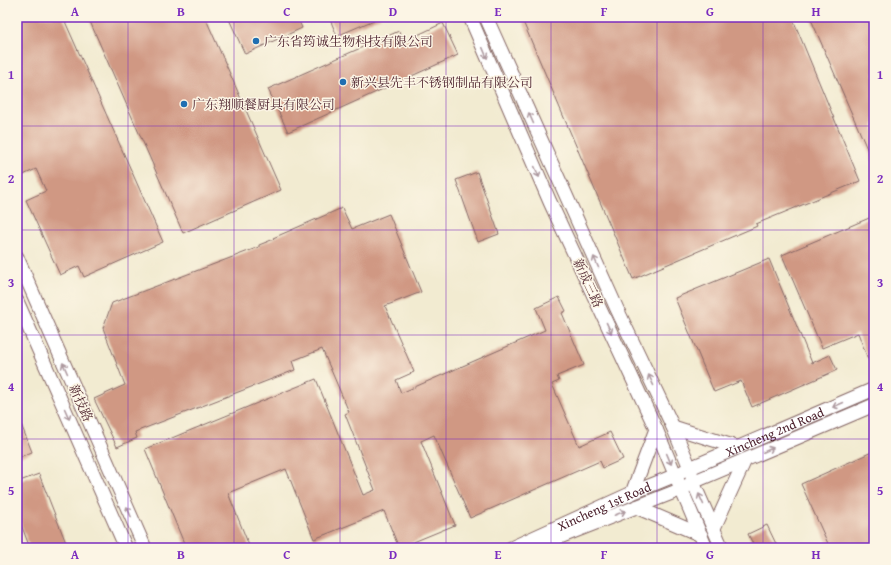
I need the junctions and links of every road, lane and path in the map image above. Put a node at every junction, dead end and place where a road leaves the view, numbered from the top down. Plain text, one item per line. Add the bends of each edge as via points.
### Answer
1 (470, 17) edge
2 (486, 17) edge
3 (17, 258) edge
4 (17, 301) edge
5 (874, 389) edge
6 (874, 405) edge
7 (673, 427) junction
8 (656, 429) junction
9 (739, 448) junction
10 (746, 460) junction
11 (690, 468) junction
12 (676, 475) junction
13 (693, 482) junction
14 (682, 489) junction
15 (632, 493) junction
16 (636, 507) junction
17 (714, 528) junction
18 (701, 535) junction
19 (126, 548) edge
20 (145, 548) edge
21 (511, 548) edge
22 (531, 548) edge
23 (706, 548) edge
24 (722, 548) edge

1 -> 8 street, 新成三路 via 550,202
7 -> 2 street, 新成三路
20 -> 3 street, 新技路
4 -> 19 street, 新技路
5 -> 9 street, Xincheng 2nd Road
10 -> 6 street, Xincheng 2nd Road
7 - 9 street
7 - 11 street, 新成三路
8 -> 12 street, 新成三路
8 - 15 street
9 - 11 street, Xincheng 2nd Road
10 - 13 street, Xincheng 2nd Road
10 - 17 street
11 - 12 street, Xincheng 2nd Road
11 - 13 street, 新成三路
12 - 14 street, 新成三路
12 - 15 street, Xincheng 1st Road
13 - 14 street, Xincheng 2nd Road
17 -> 13 street, 新成三路
14 - 16 street, Xincheng 1st Road
14 - 18 street, 新成三路
15 - 21 street, Xincheng 1st Road
16 - 18 street
22 -> 16 street, Xincheng 1st Road
17 - 24 street, 新成三路
18 - 23 street, 新成三路

